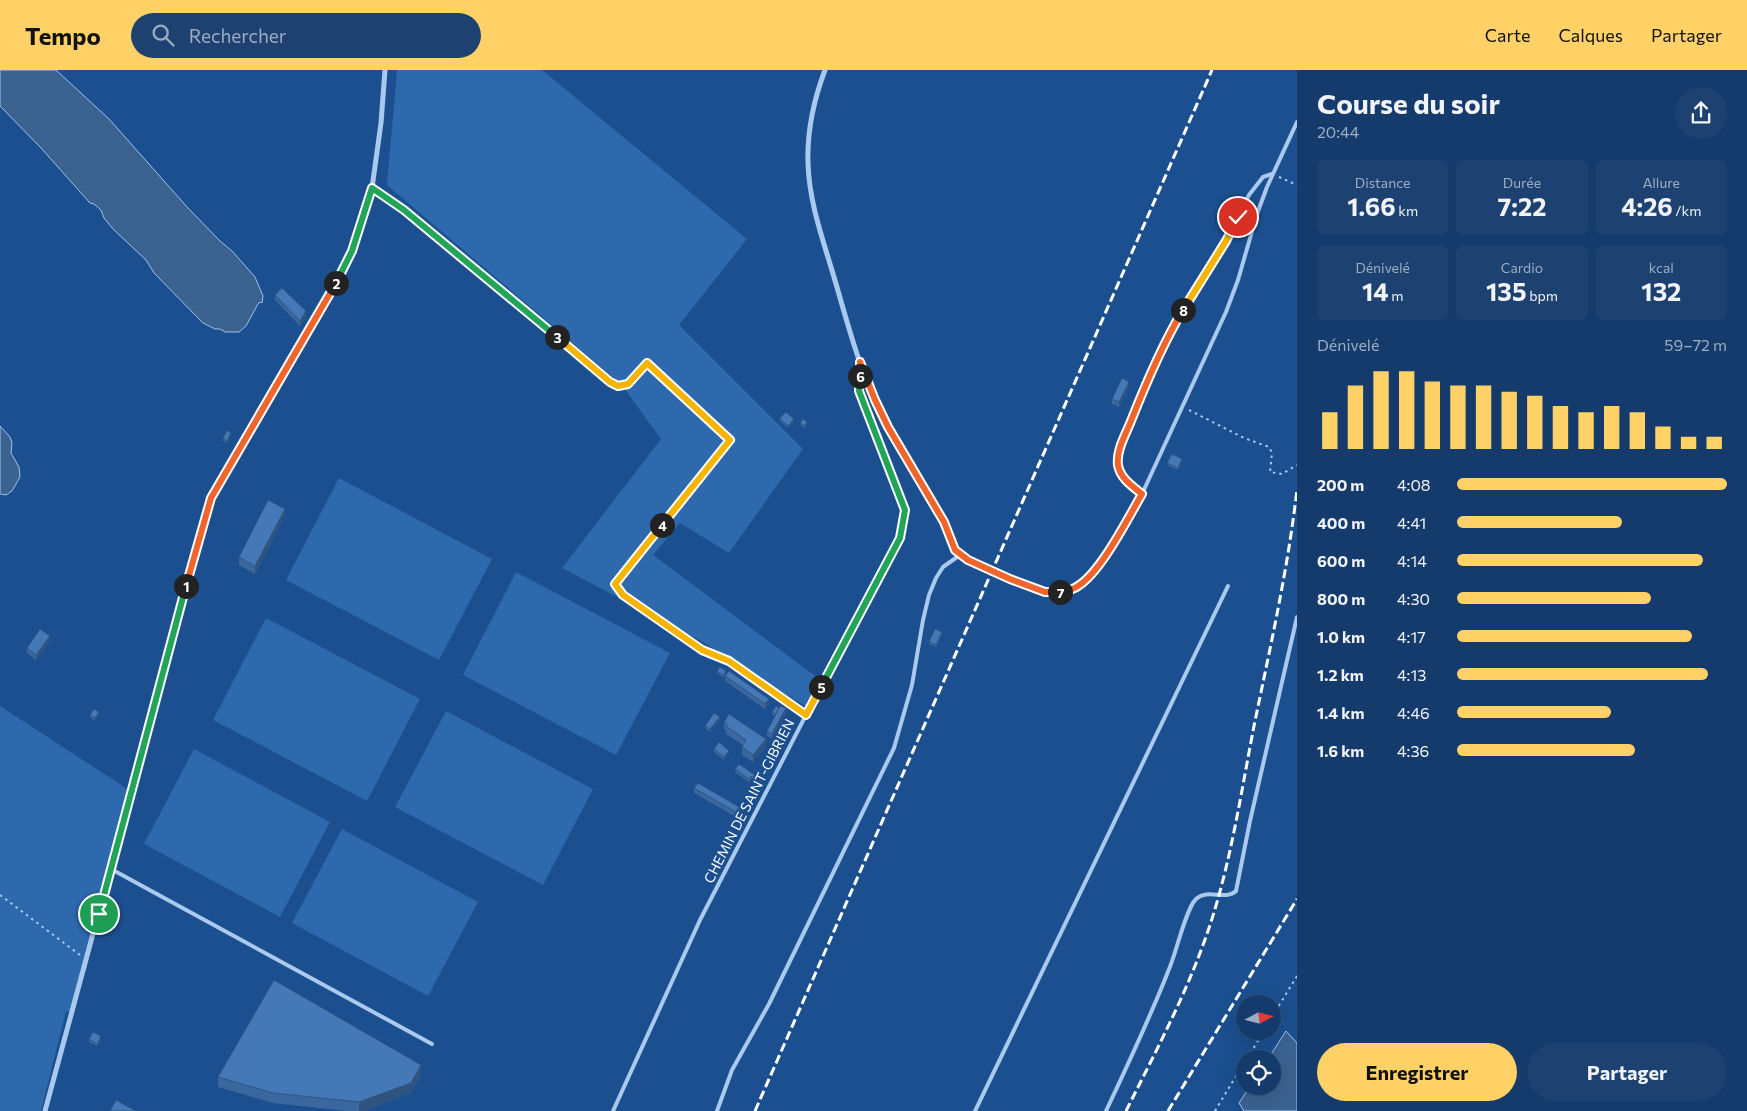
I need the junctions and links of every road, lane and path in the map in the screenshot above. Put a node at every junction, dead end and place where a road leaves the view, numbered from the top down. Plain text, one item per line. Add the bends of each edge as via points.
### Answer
1 (385, 70) edge
2 (825, 70) edge
3 (1297, 122) edge
4 (1272, 174) junction
5 (1297, 185) edge
6 (372, 188) junction
7 (860, 382) dead end
8 (1183, 407) junction
9 (1297, 466) edge
10 (1142, 494) junction
11 (932, 501) joint
12 (960, 555) junction
13 (1228, 586) dead end
14 (1297, 617) edge
15 (806, 715) junction
16 (111, 869) junction
17 (0, 895) edge
18 (87, 958) junction
19 (1297, 976) edge
20 (1281, 1002) edge
21 (432, 1044) dead end
22 (1236, 1076) edge
23 (45, 1111) edge
24 (612, 1111) edge
25 (718, 1111) edge
26 (975, 1111) edge
27 (1106, 1111) edge
28 (1214, 1111) edge

1 - 6 street
2 - 11 street via 814,107 808,163 818,222 856,352 875,400
3 - 4 lane
4 - 5 path
4 - 8 lane via 1226,312
4 - 10 lane via 1263,177 1249,195 1147,381 1118,458 1122,476
6 - 15 path via 404,210 610,382 618,386 628,384 647,363 730,440 615,584 623,595 702,650 729,661
6 - 16 street via 352,251 333,289 211,498
7 - 15 path, CHEMIN DE SAINT-GIBRIEN via 859,391 905,510 900,538
8 - 9 path via 1269,447 1272,453 1270,472 1282,474
8 - 10 lane
10 - 12 lane via 1096,569 1078,586 1064,591 1045,592
11 - 12 lane
12 - 25 lane via 943,567 929,595 912,685 894,748 769,1004 732,1070
13 - 26 lane
14 - 27 lane via 1236,892 1231,895 1203,895 1193,903 1142,1036
15 - 24 lane, CHEMIN DE SAINT-GIBRIEN via 700,920
16 - 18 street
16 - 21 lane
17 - 18 path
18 - 23 street
19 - 20 path
22 - 28 path

